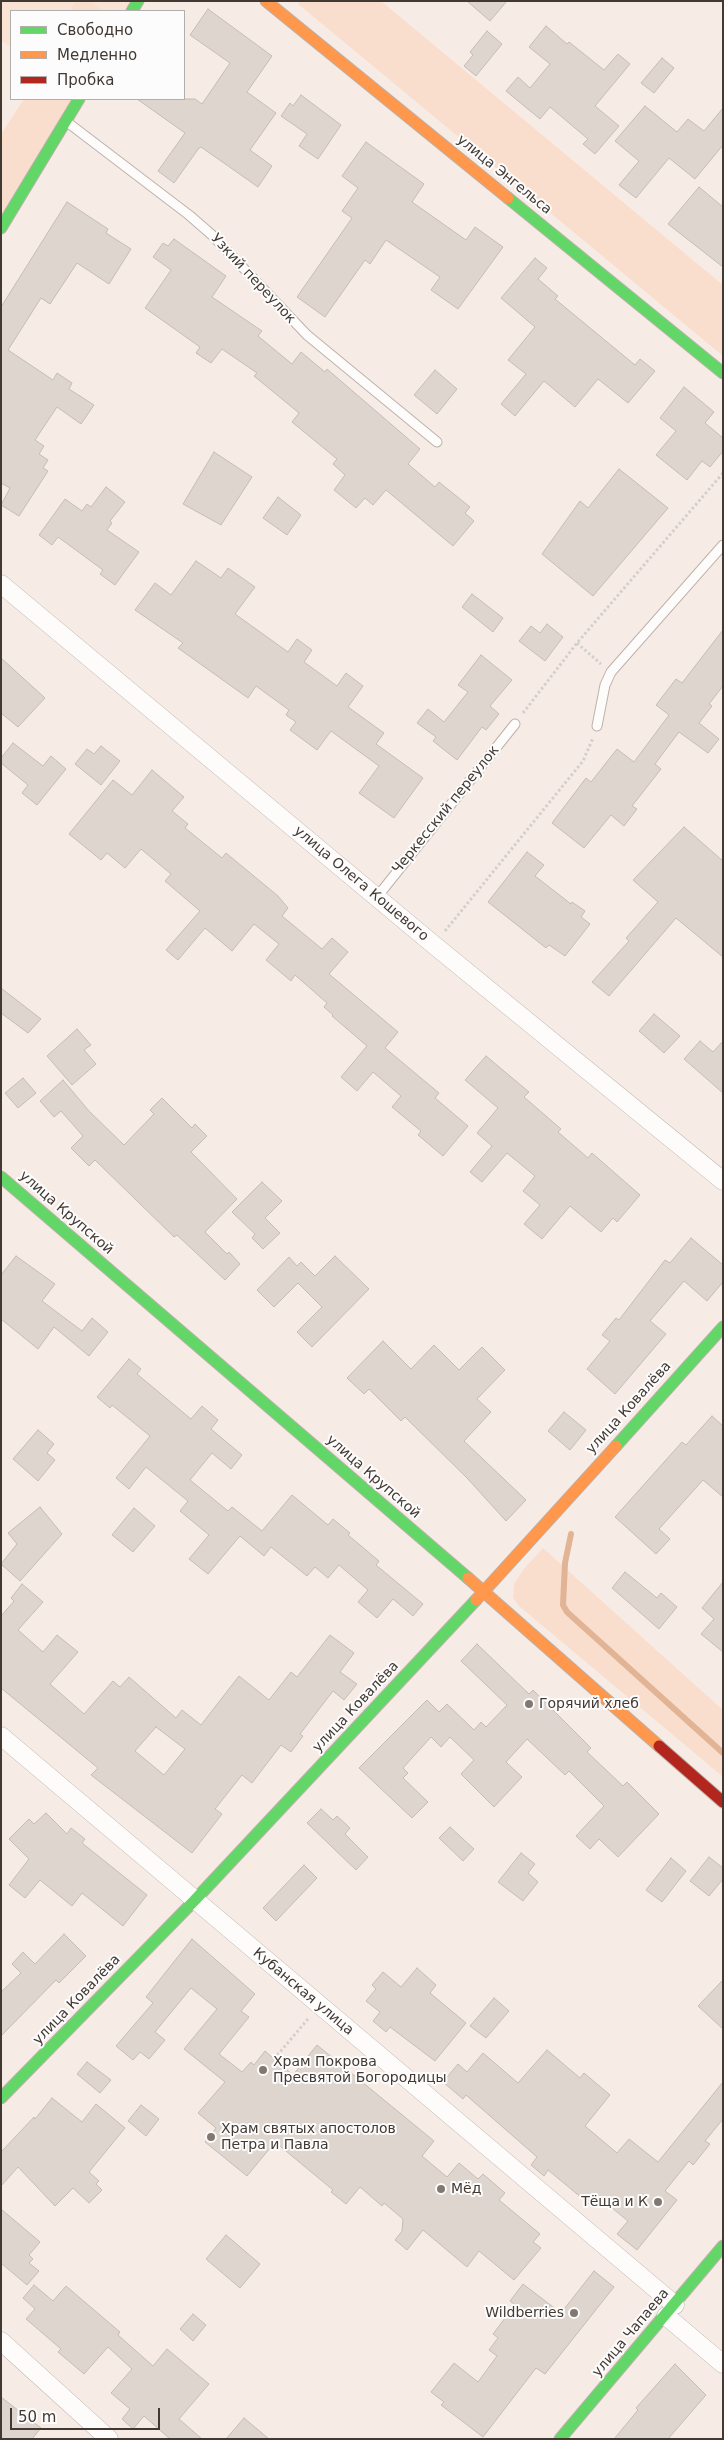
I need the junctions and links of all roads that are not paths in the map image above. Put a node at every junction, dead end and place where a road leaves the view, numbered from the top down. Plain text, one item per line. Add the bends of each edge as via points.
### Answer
1 (266, 1) edge
2 (78, 100) edge
3 (65, 121) junction
4 (1, 228) edge
5 (723, 373) edge
6 (437, 442) dead end
7 (723, 545) edge
8 (1, 584) edge
9 (515, 724) road end
10 (597, 726) road end
11 (377, 897) junction
12 (1, 1178) edge
13 (723, 1181) edge
14 (723, 1327) edge
15 (484, 1592) junction
16 (1, 1736) edge
17 (723, 1802) edge
18 (194, 1901) junction
19 (1, 2098) edge
20 (723, 2246) edge
21 (671, 2310) junction
22 (1, 2341) edge
23 (723, 2364) edge
24 (108, 2439) edge
25 (560, 2439) edge

1 - 5 street, улица Энгельса
2 - 3 street
3 - 4 street
3 - 6 lane, Узкий переулок via 190,214 307,335
7 - 10 lane via 611,672 605,685
8 - 11 street, улица Олега Кошевого
9 - 11 lane, Черкесский переулок
11 - 13 street, улица Олега Кошевого
12 - 15 street, улица Крупской
14 - 15 street, улица Ковалёва
15 - 17 street, улица Крупской
15 - 18 street, улица Ковалёва
16 - 18 street, Кубанская улица
18 - 19 street, улица Ковалёва
18 - 21 street, Кубанская улица
20 - 21 street, улица Чапаева
21 - 23 street, Кубанская улица
21 - 25 street, улица Чапаева
22 - 24 street

